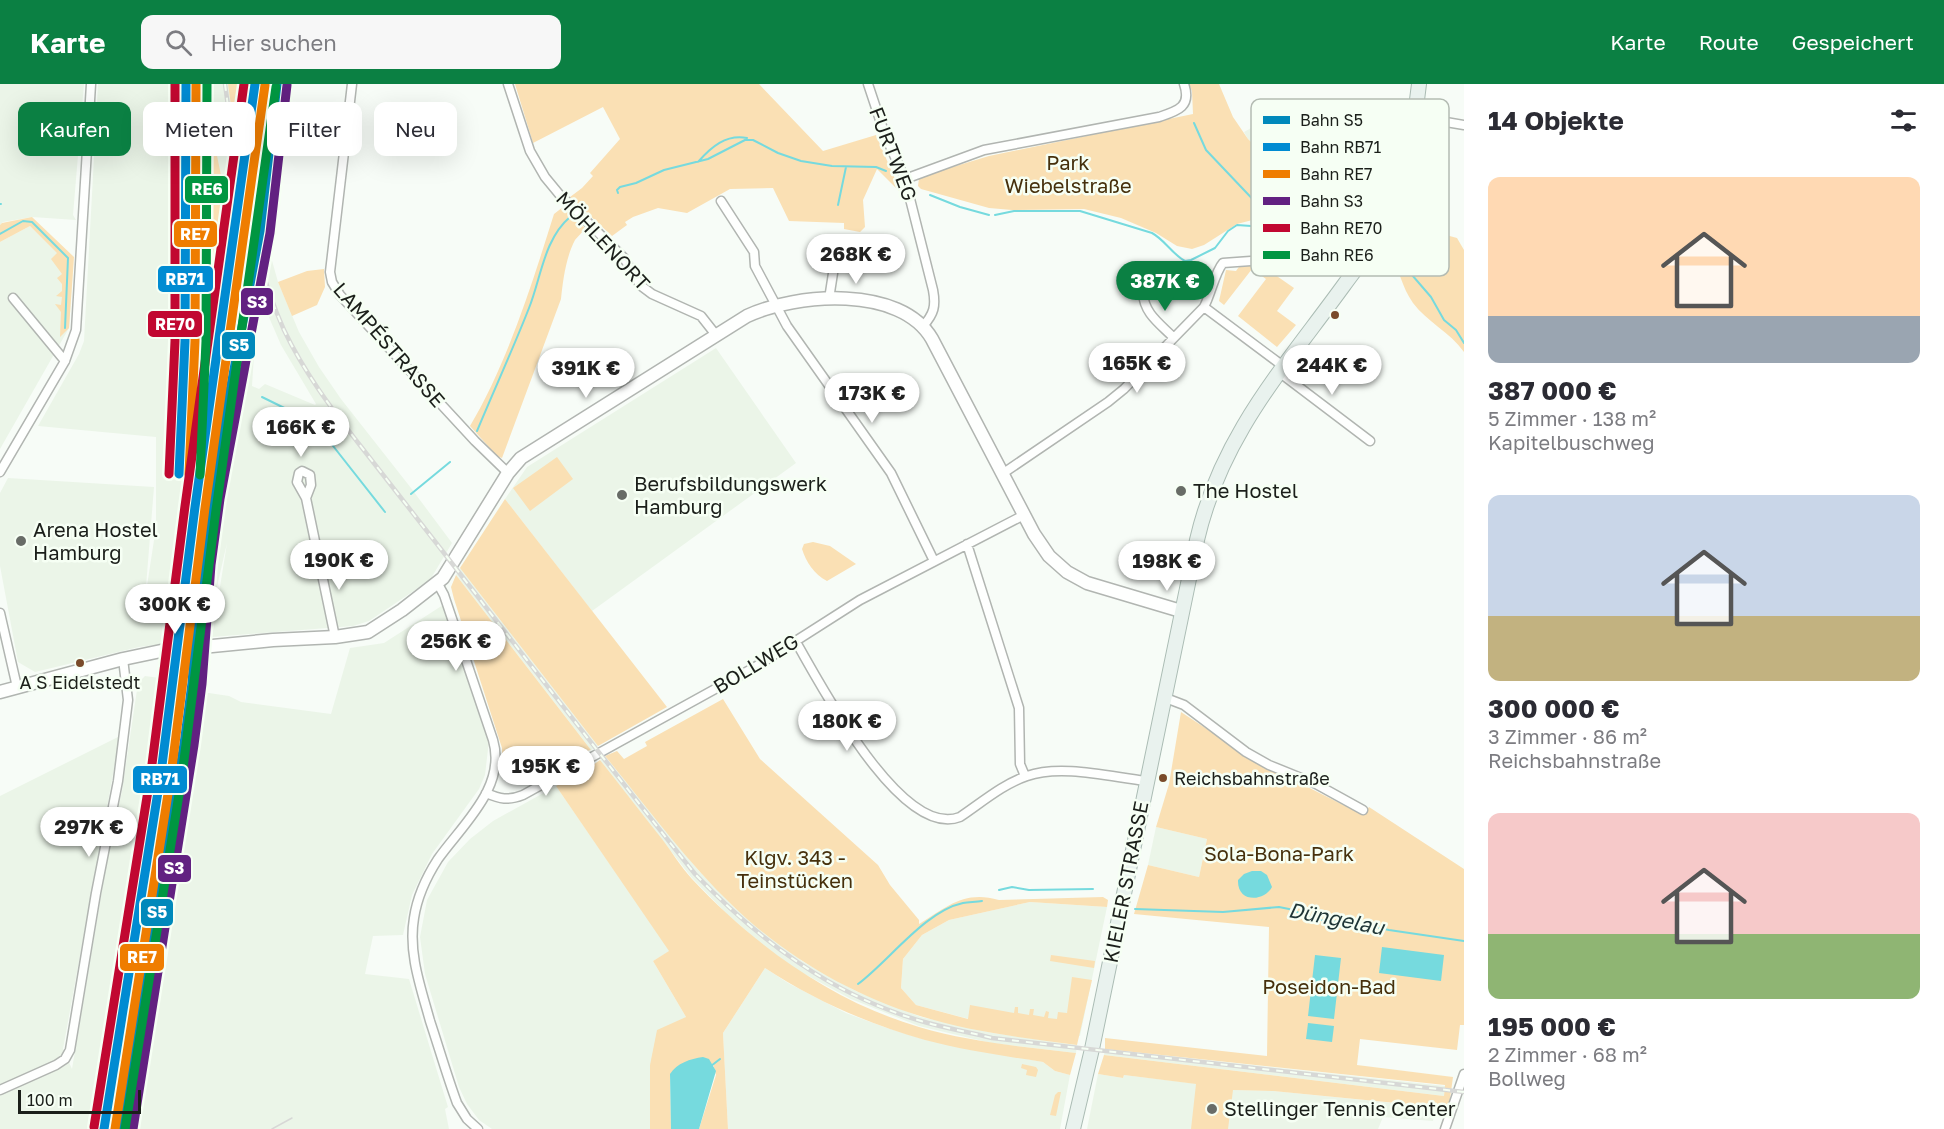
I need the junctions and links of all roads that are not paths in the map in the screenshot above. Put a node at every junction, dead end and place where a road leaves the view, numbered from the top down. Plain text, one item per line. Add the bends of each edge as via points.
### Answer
1 (91, 84) edge
2 (352, 84) edge
3 (508, 84) edge
4 (868, 84) edge
5 (1184, 84) edge
6 (1419, 84) edge
7 (1417, 99) edge
8 (1449, 122) edge
9 (1464, 125) edge
10 (905, 179) junction
11 (721, 201) dead end
12 (836, 254) dead end
13 (1251, 261) edge
14 (1350, 276) edge
15 (1143, 293) dead end
16 (13, 298) dead end
17 (829, 299) junction
18 (776, 305) junction
19 (1204, 307) junction
20 (923, 326) junction
21 (716, 335) junction
22 (1173, 337) junction
23 (65, 361) junction
24 (1281, 369) junction
25 (1370, 441) dead end
26 (0, 472) edge
27 (508, 473) junction
28 (1002, 474) junction
29 (306, 498) dead end
30 (1024, 515) junction
31 (967, 544) junction
32 (934, 561) junction
33 (438, 584) junction
34 (1181, 611) junction
35 (0, 613) edge
36 (335, 637) junction
37 (796, 642) junction
38 (123, 659) junction
39 (17, 687) junction
40 (0, 692) edge
41 (1163, 697) junction
42 (1025, 776) junction
43 (1146, 781) junction
44 (486, 793) junction
45 (1363, 810) dead end
46 (1464, 1074) edge
47 (0, 1090) edge
48 (478, 1129) edge
49 (1073, 1129) edge
50 (1445, 1129) edge

1 - 23 street via 76,330
2 - 27 street, LAMPÉSTRASSE via 332,282 474,441
3 - 21 street, MÖHLENORT via 530,151 559,194 624,258 640,285 701,315
4 - 10 street, FURTWEG
5 - 10 street via 1183,107 1159,117 984,150
6 - 7 main road, KIELER STRASSE
8 - 9 street
10 - 20 street, FURTWEG via 934,298 933,314
11 - 18 street via 754,252 755,266
12 - 17 street
13 - 19 street via 1223,263
14 - 24 main road, KIELER STRASSE
15 - 22 street via 1148,312
16 - 23 street
17 - 18 street
17 - 20 street via 889,306
18 - 21 street via 747,316
18 - 32 street via 891,473
19 - 22 street
19 - 24 street
20 - 28 street
21 - 27 street via 521,458
22 - 28 street via 1116,396
23 - 26 street
24 - 25 street
24 - 34 main road, KIELER STRASSE via 1233,442 1214,483 1201,520
27 - 33 street
28 - 30 street
29 - 36 street
30 - 31 street, BOLLWEG
30 - 34 street via 1049,556 1067,572 1087,583
31 - 32 street, BOLLWEG
31 - 42 street via 1019,708 1020,764
32 - 37 street, BOLLWEG via 860,600
33 - 36 street via 369,632
33 - 44 street via 495,745 495,770
34 - 41 main road, KIELER STRASSE
35 - 39 street
36 - 38 street via 234,643
37 - 42 street via 857,743 910,803 952,820
37 - 44 street, BOLLWEG via 523,795 502,800
38 - 39 street
38 - 47 street via 128,700 118,781 70,1050 56,1065
39 - 40 street
41 - 43 main road, KIELER STRASSE
41 - 45 street via 1184,705 1246,752
42 - 43 street via 1048,771 1073,772
43 - 49 main road, KIELER STRASSE
44 - 48 street via 430,872 419,898 412,936 420,987 457,1103
46 - 50 street

